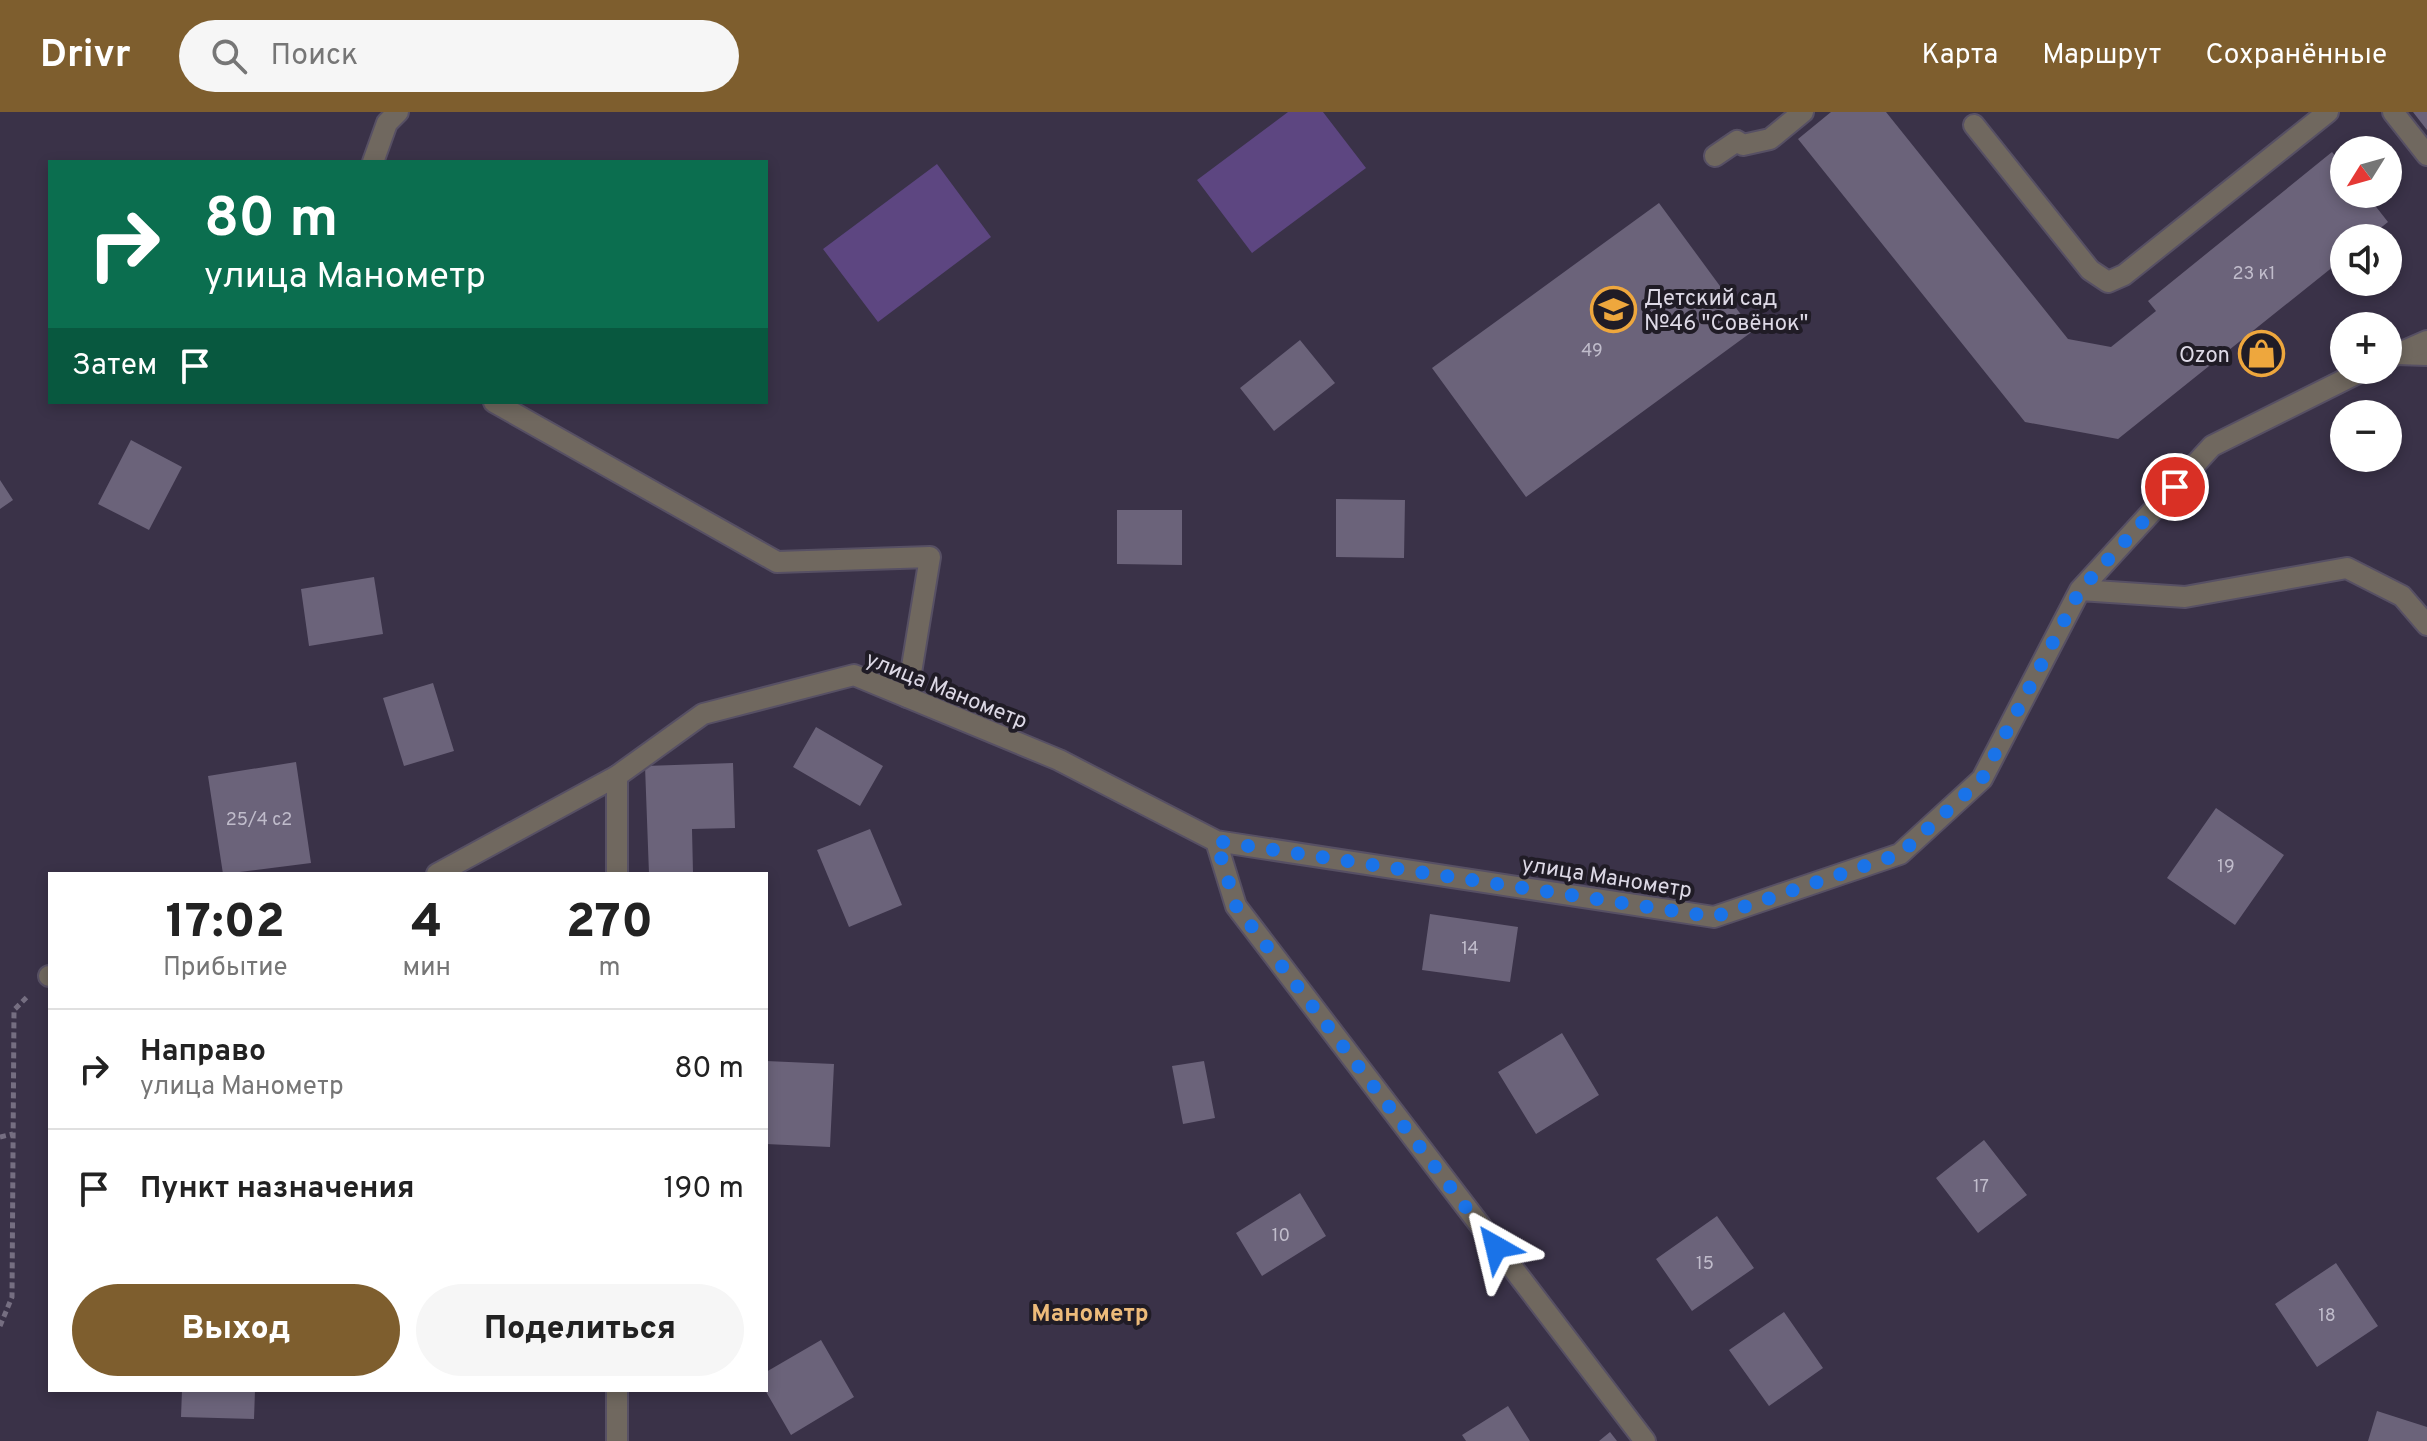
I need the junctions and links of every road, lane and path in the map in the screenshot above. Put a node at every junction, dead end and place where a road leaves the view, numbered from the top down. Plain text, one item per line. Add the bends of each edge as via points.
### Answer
1 (398, 112) edge
2 (1803, 112) edge
3 (2328, 112) edge
4 (2393, 112) edge
5 (1974, 125) dead end
6 (2427, 155) edge
7 (1715, 156) dead end
8 (374, 160) edge
9 (2427, 341) edge
10 (2402, 352) edge
11 (2427, 355) edge
12 (2402, 356) edge
13 (2336, 384) edge
14 (498, 404) edge
15 (2080, 590) junction
16 (2427, 625) edge
17 (907, 697) junction
18 (617, 776) junction
19 (1216, 841) junction
20 (441, 872) edge
21 (617, 872) edge
22 (48, 977) edge
23 (13, 1134) junction
24 (0, 1137) edge
25 (0, 1326) edge
26 (617, 1392) edge
27 (617, 1441) edge
28 (1645, 1441) edge

1 - 8 street via 387,123
2 - 7 street via 1770,139 1743,145 1737,141
3 - 5 street via 2124,275 2108,282 2090,270
4 - 6 street
9 - 10 street
11 - 12 street
13 - 15 street, улица Манометр via 2212,446
14 - 17 street via 777,562 930,557
15 - 16 street via 2185,597 2347,568 2402,596
15 - 19 street, улица Манометр via 1982,779 1900,854 1714,917
17 - 18 street, улица Манометр via 854,675 703,714
17 - 19 street, улица Манометр via 1059,760
18 - 20 street, улица Манометр
18 - 21 street
19 - 28 street via 1236,906
22 - 23 path via 14,1010
23 - 24 path
23 - 25 path via 12,1297
26 - 27 street

